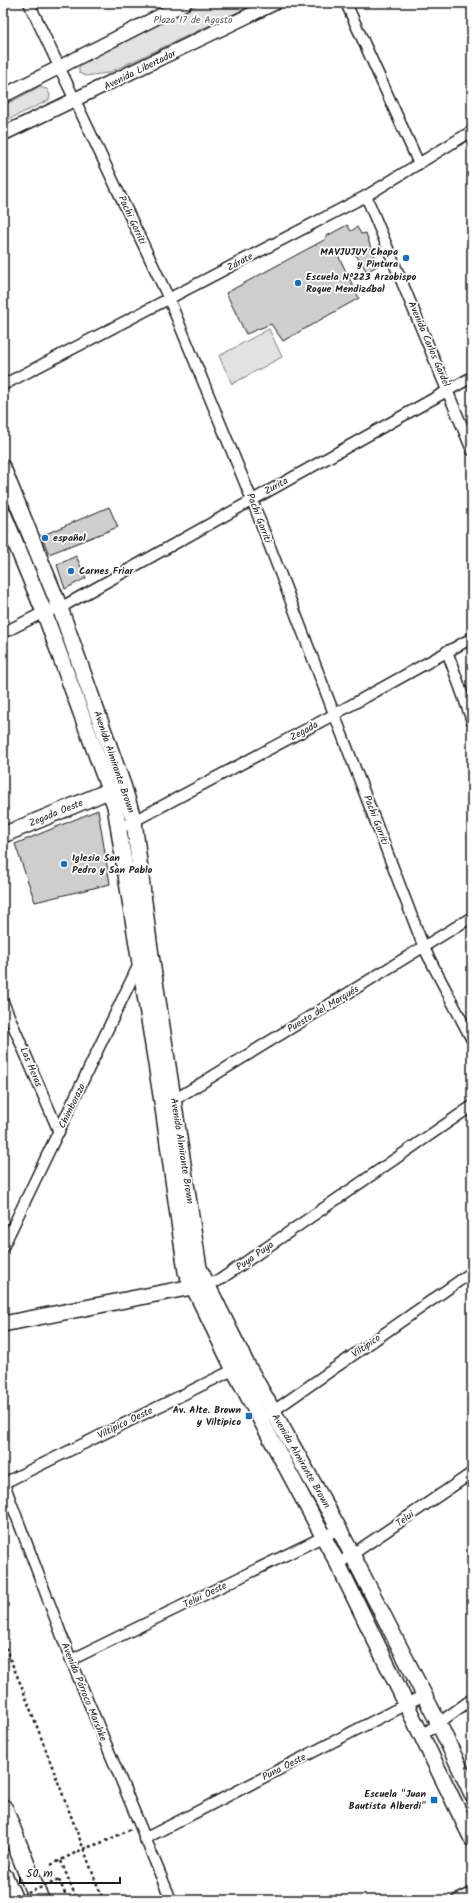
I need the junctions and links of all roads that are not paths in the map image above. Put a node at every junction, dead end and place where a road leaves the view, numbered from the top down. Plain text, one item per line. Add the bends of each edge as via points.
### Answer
1 (29, 3) edge
2 (186, 3) edge
3 (276, 3) edge
4 (346, 3) edge
5 (60, 67) junction
6 (3, 96) edge
7 (76, 101) junction
8 (472, 131) edge
9 (3, 134) edge
10 (419, 164) junction
11 (366, 196) junction
12 (170, 299) junction
13 (472, 377) edge
14 (3, 385) edge
15 (448, 389) junction
16 (472, 450) edge
17 (3, 468) edge
18 (252, 500) junction
19 (3, 513) edge
20 (60, 608) junction
21 (44, 612) junction
22 (3, 633) edge
23 (472, 638) edge
24 (447, 651) junction
25 (335, 714) junction
26 (472, 722) edge
27 (123, 785) junction
28 (109, 791) junction
29 (134, 821) junction
30 (119, 829) junction
31 (3, 835) edge
32 (472, 917) edge
33 (149, 942) junction
34 (424, 948) junction
35 (140, 964) junction
36 (3, 1002) edge
37 (472, 1040) edge
38 (168, 1104) junction
39 (472, 1106) edge
40 (59, 1132) junction
41 (3, 1247) edge
42 (472, 1272) edge
43 (199, 1286) junction
44 (3, 1324) edge
45 (240, 1366) junction
46 (267, 1416) junction
47 (472, 1473) edge
48 (3, 1482) edge
49 (339, 1529) junction
50 (324, 1538) junction
51 (352, 1556) junction
52 (338, 1564) junction
53 (71, 1660) junction
54 (424, 1695) junction
55 (472, 1700) edge
56 (405, 1706) junction
57 (439, 1724) junction
58 (421, 1736) junction
59 (472, 1794) edge
60 (3, 1809) edge
61 (144, 1839) junction
62 (472, 1839) edge
63 (3, 1877) edge
64 (472, 1893) edge
65 (12, 1900) edge
66 (40, 1900) edge
67 (171, 1900) edge
68 (457, 1900) edge

1 - 5 street, Pachi Gorriti
2 - 5 street
3 - 7 street, Avenida Libertador
4 - 10 street
5 - 6 street
5 - 7 street, Pachi Gorriti
7 - 9 street, Avenida Libertador
7 - 12 street, Pachi Gorriti
8 - 10 street, Zárate
10 - 11 street, Zárate
11 - 12 street, Zárate
11 - 15 street, Avenida Carlos Gardel
12 - 14 street, Zárate
12 - 18 street, Pachi Gorriti
13 - 15 street, Zurita
15 - 16 street, Avenida Carlos Gardel
15 - 18 street, Zurita
17 - 20 main road, Avenida Almirante Brown
18 - 20 street, Zurita
18 - 25 street, Pachi Gorriti
19 - 21 main road, Avenida Almirante Brown
20 - 21 street, Zurita
20 - 27 main road, Avenida Almirante Brown
21 - 22 street, Zurita
21 - 28 main road, Avenida Almirante Brown
23 - 24 street, Zegada
24 - 25 street, Zegada
24 - 26 street
25 - 29 street, Zegada
25 - 34 street, Pachi Gorriti
27 - 28 main road, Zegada Oeste
27 - 29 main road, Avenida Almirante Brown
28 - 30 main road, Avenida Almirante Brown
28 - 31 main road, Zegada Oeste
29 - 30 street, Zegada
29 - 33 main road, Avenida Almirante Brown
30 - 35 main road, Avenida Almirante Brown
32 - 34 street, Puesto del Marqués
33 - 35 street, Chimborazo
33 - 38 main road, Avenida Almirante Brown
34 - 37 street, Pachi Gorriti
34 - 38 street, Puesto del Marqués
35 - 38 main road, Avenida Almirante Brown
35 - 40 street, Chimborazo
36 - 40 street, Las Heras
38 - 43 main road, Avenida Almirante Brown via 186,1272
39 - 43 street, Puya Puya via 218,1281
40 - 41 street, Chimborazo
42 - 46 street, Viltipico
43 - 44 main road, Puya Puya
43 - 45 main road, Avenida Almirante Brown
45 - 46 main road, Avenida Almirante Brown
45 - 48 street, Viltipico Oeste
46 - 49 main road, Avenida Almirante Brown
46 - 50 main road, Avenida Almirante Brown
47 - 51 street, Telui
48 - 53 street, Avenida Párroco Marshke
49 - 50 street, Telui Oeste
49 - 51 main road, Avenida Almirante Brown
50 - 52 main road, Avenida Almirante Brown
50 - 53 street, Telui Oeste
51 - 52 street, Telui
51 - 54 main road, Avenida Almirante Brown
52 - 56 main road, Avenida Almirante Brown
53 - 61 street, Avenida Párroco Marshke
54 - 56 street, Puna Oeste
54 - 57 main road, Avenida Almirante Brown
55 - 57 street
56 - 58 main road, Avenida Almirante Brown
56 - 61 street, Puna Oeste
57 - 58 street
57 - 59 main road, Avenida Almirante Brown
58 - 62 main road, Avenida Almirante Brown
60 - 66 highway
61 - 67 street, Avenida Párroco Marshke
63 - 65 highway
64 - 68 street

